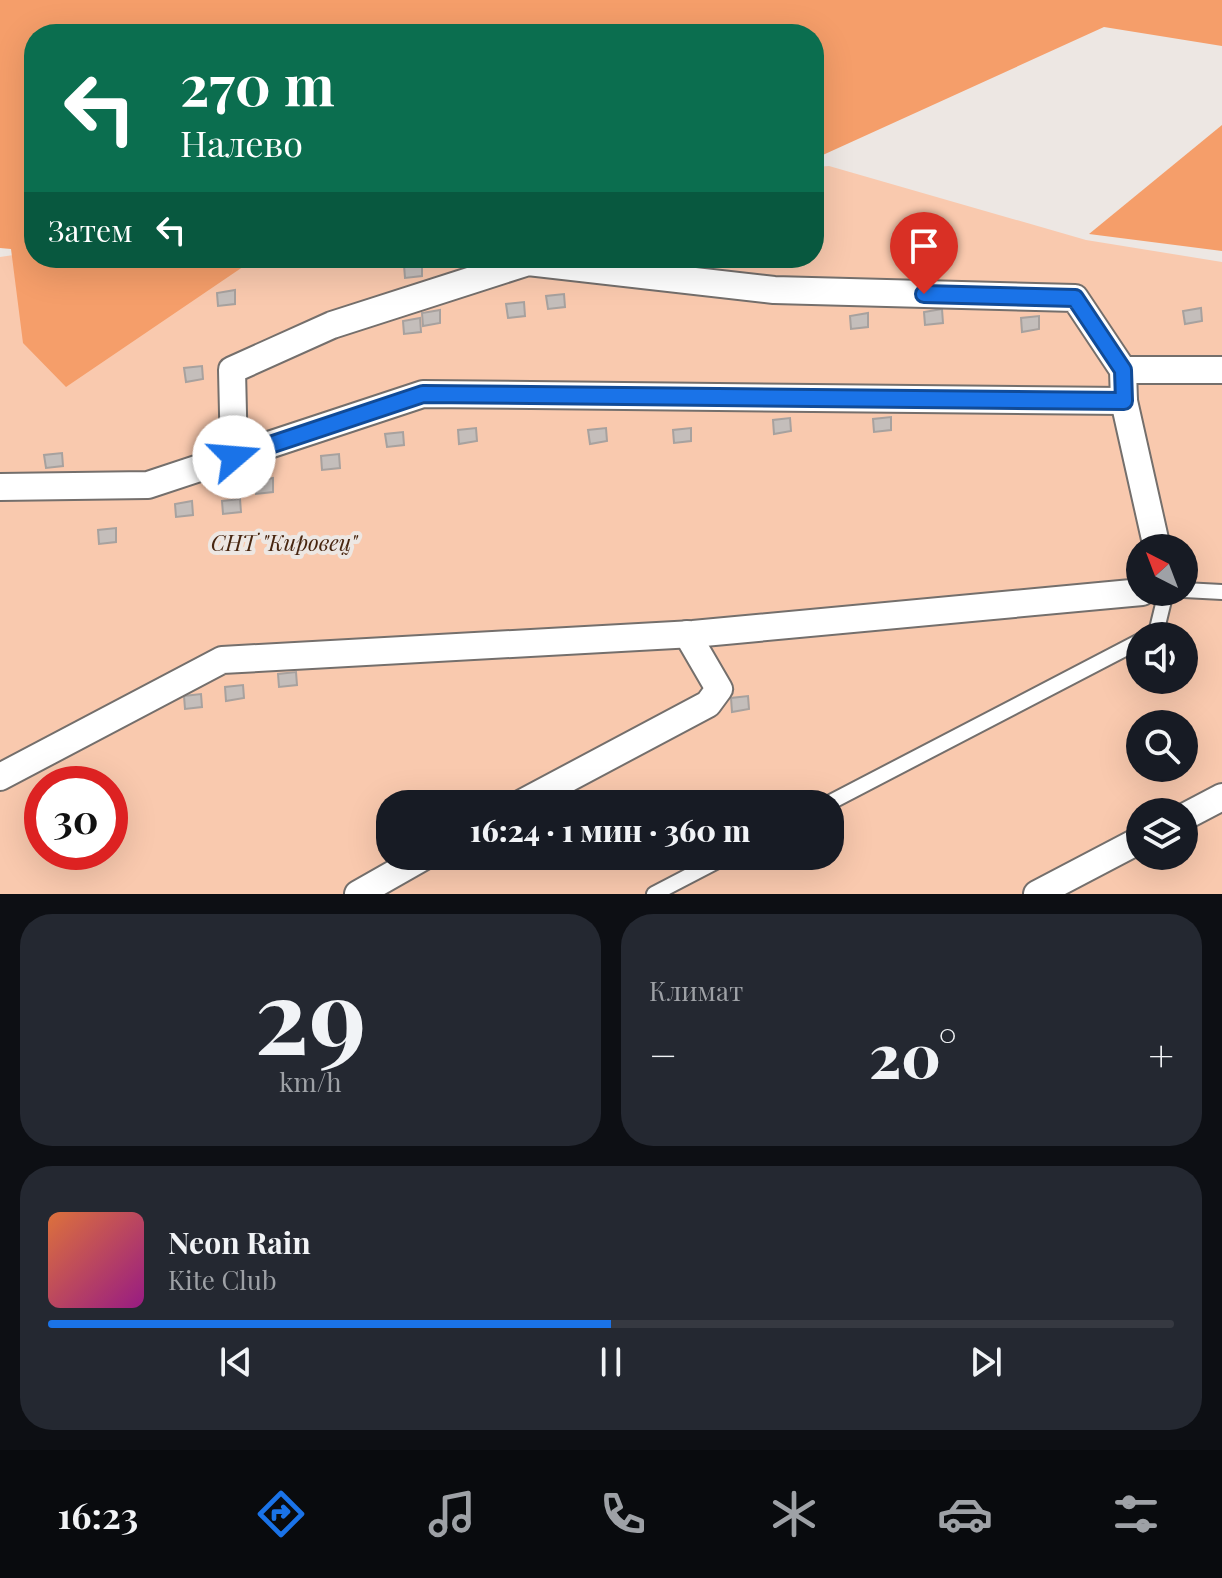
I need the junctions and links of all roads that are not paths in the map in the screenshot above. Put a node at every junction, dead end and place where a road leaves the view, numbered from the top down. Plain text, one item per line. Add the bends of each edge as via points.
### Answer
1 (509, 268) edge
2 (581, 268) edge
3 (1123, 370) junction
4 (1222, 370) edge
5 (1124, 401) junction
6 (234, 457) junction
7 (0, 487) edge
8 (1154, 534) edge
9 (1198, 591) edge
10 (1222, 592) edge
11 (1126, 593) edge
12 (687, 634) junction
13 (1126, 648) edge
14 (0, 777) edge
15 (546, 790) edge
16 (844, 795) edge
17 (1222, 797) edge
18 (1198, 810) edge
19 (1126, 847) edge
20 (400, 870) edge
21 (700, 870) edge
22 (358, 894) edge
23 (654, 894) edge
24 (1037, 894) edge

1 - 6 street via 332,325 232,370
2 - 3 street via 774,290 1075,298
3 - 4 street
3 - 5 street
5 - 6 street via 423,394
5 - 8 street
6 - 7 street via 148,485
9 - 10 lane
11 - 12 street
12 - 14 street via 222,660
12 - 15 street via 719,689 708,704
13 - 16 lane
17 - 18 street
19 - 24 street
20 - 22 street
21 - 23 lane

